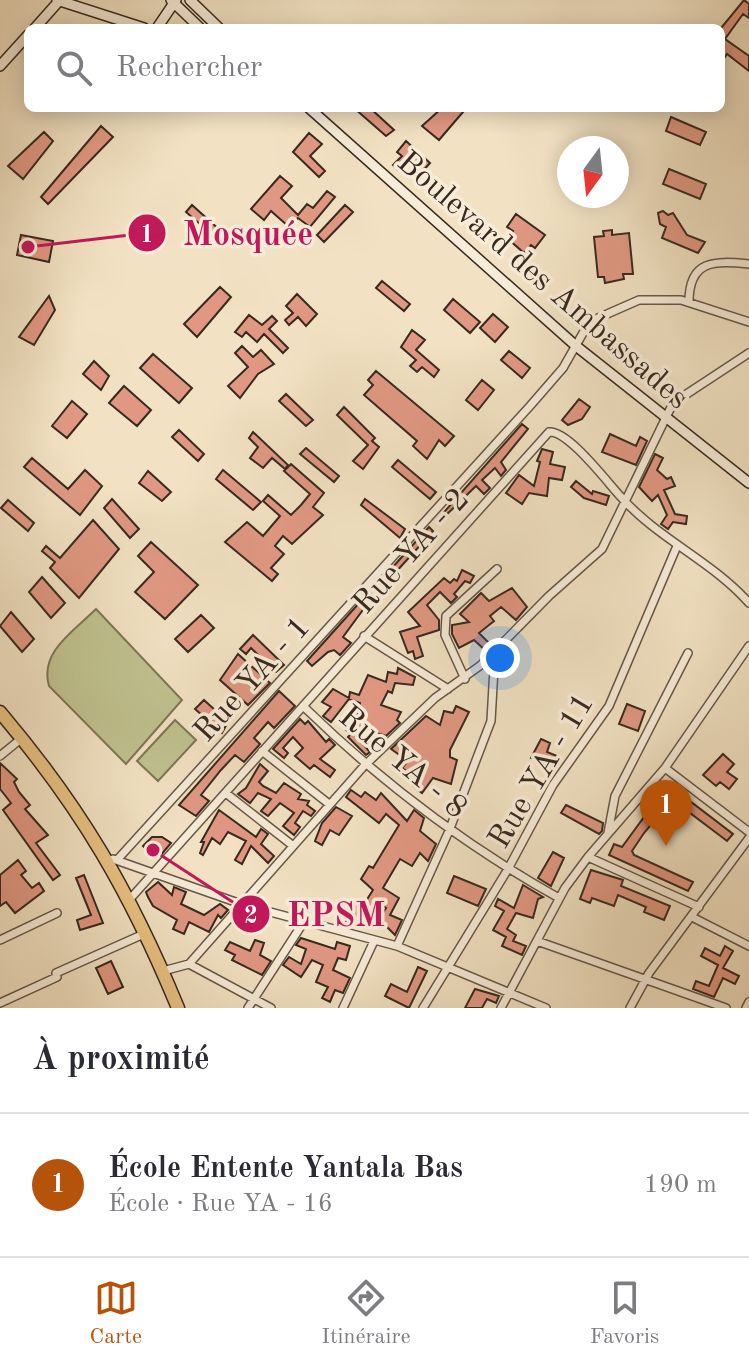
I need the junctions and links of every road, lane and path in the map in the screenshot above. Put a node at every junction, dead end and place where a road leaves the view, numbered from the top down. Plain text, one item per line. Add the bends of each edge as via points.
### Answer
1 (58, 0) edge
2 (190, 0) edge
3 (173, 1) edge
4 (38, 24) edge
5 (132, 24) edge
6 (161, 24) edge
7 (196, 24) edge
8 (215, 24) edge
9 (24, 39) edge
10 (0, 66) edge
11 (313, 112) edge
12 (749, 264) edge
13 (689, 302) junction
14 (749, 322) edge
15 (576, 346) junction
16 (749, 353) edge
17 (666, 421) junction
18 (749, 483) edge
19 (626, 503) junction
20 (677, 546) junction
21 (497, 569) dead end
22 (749, 603) edge
23 (364, 636) junction
24 (749, 646) edge
25 (495, 650) junction
26 (688, 653) dead end
27 (465, 679) junction
28 (448, 689) junction
29 (303, 706) junction
30 (0, 712) edge
31 (22, 738) junction
32 (262, 751) junction
33 (0, 756) edge
34 (364, 766) junction
35 (665, 768) junction
36 (227, 794) junction
37 (329, 804) junction
38 (449, 831) junction
39 (749, 835) edge
40 (607, 836) junction
41 (292, 845) junction
42 (588, 857) junction
43 (112, 859) junction
44 (508, 869) junction
45 (156, 873) junction
46 (559, 898) junction
47 (130, 899) junction
48 (244, 905) junction
49 (699, 907) junction
50 (57, 913) dead end
51 (692, 917) junction
52 (303, 923) junction
53 (146, 933) junction
54 (0, 940) edge
55 (374, 941) junction
56 (537, 941) junction
57 (397, 946) junction
58 (749, 946) edge
59 (189, 964) junction
60 (449, 968) junction
61 (163, 971) junction
62 (647, 977) junction
63 (509, 995) junction
64 (254, 999) junction
65 (749, 1002) edge
66 (0, 1003) edge
67 (175, 1007) edge
68 (248, 1008) edge
69 (271, 1008) edge
70 (343, 1008) edge
71 (423, 1008) edge
72 (501, 1008) edge
73 (546, 1008) edge
74 (630, 1008) edge
75 (726, 1008) edge
76 (746, 1008) edge

1 - 4 main road
1 - 5 main road
2 - 8 main road
3 - 6 main road
3 - 7 main road
9 - 10 main road
11 - 15 main road, Boulevard des Ambassades
12 - 13 street via 703,267 691,281
13 - 14 street, Rue YA - 1
13 - 15 street, Rue YA - 1 via 639,300 598,318
15 - 17 main road, Boulevard des Ambassades
15 - 43 street, Rue YA - 1 via 522,415
16 - 17 street via 673,403
17 - 18 main road, Boulevard des Ambassades
17 - 19 street
19 - 20 street, Rue YA - 2
19 - 23 street, Rue YA - 2 via 587,459 557,432 549,432
19 - 25 street via 602,549
20 - 22 street, Rue YA - 2 via 728,579
20 - 44 street, Rue YA - 11 via 609,706 553,785
21 - 27 street via 446,616 445,635
23 - 28 street
23 - 29 street, Rue YA - 2
24 - 35 street
25 - 27 street
25 - 38 street via 491,721
26 - 40 street via 615,796
27 - 28 street
28 - 34 street
29 - 32 street, Rue YA - 2
29 - 34 street, Rue YA - 8
30 - 31 highway
31 - 33 street
31 - 43 highway
32 - 36 street, Rue YA - 2
32 - 37 street
34 - 37 street
34 - 38 street, Rue YA - 8
35 - 39 street
35 - 40 street
36 - 41 street
36 - 45 street, Rue YA - 2
37 - 41 street
38 - 44 street, Rue YA - 8
38 - 57 street
39 - 49 street
40 - 42 street
41 - 48 street
42 - 46 street
42 - 49 street
43 - 45 street
43 - 47 highway
44 - 46 street, Rue YA - 8
44 - 60 street, Rue YA - 11
45 - 47 street, Rue YA - 2
45 - 48 street
46 - 56 street
47 - 53 highway
48 - 52 street
48 - 59 street
49 - 51 street
50 - 54 street
51 - 58 street
51 - 62 street
52 - 55 street
52 - 64 street
53 - 61 highway
53 - 66 street
55 - 57 street
55 - 70 street
56 - 62 street
56 - 63 street
57 - 60 street
59 - 61 street
59 - 64 street
60 - 63 street
60 - 71 street, Rue YA - 11
61 - 67 highway
62 - 74 street
62 - 75 street
63 - 72 street
63 - 73 street
64 - 68 street
64 - 69 street
65 - 76 street

